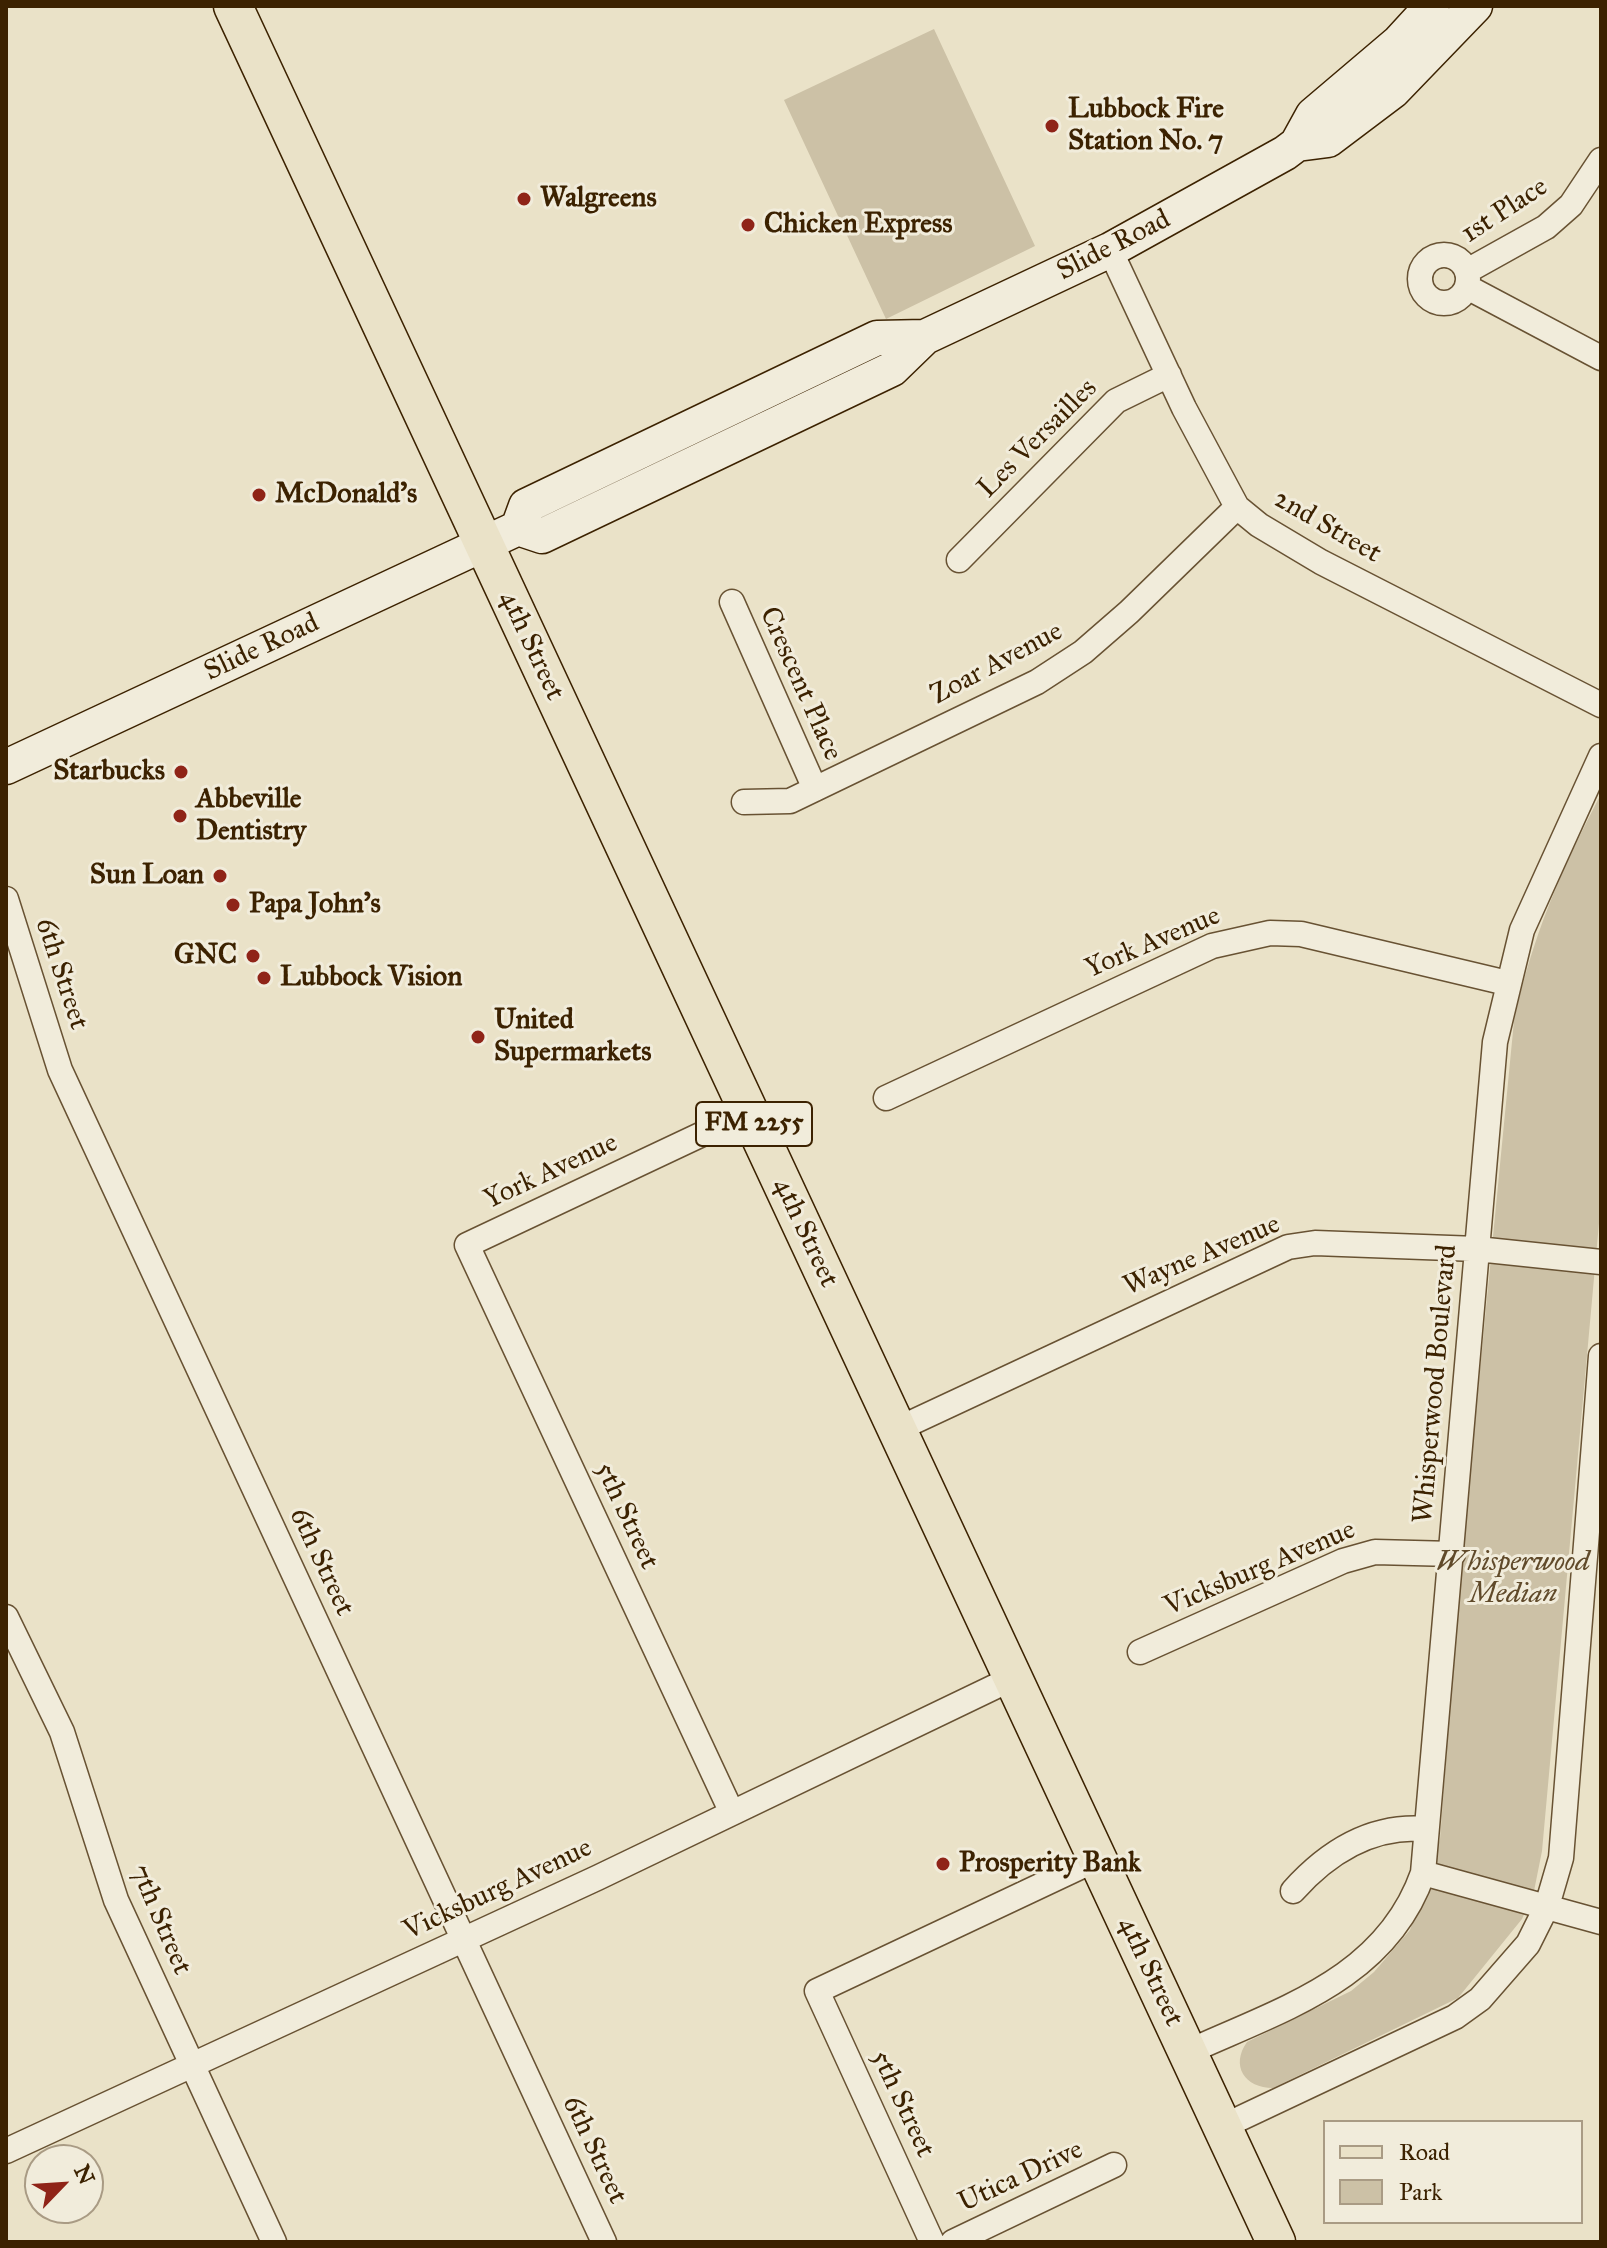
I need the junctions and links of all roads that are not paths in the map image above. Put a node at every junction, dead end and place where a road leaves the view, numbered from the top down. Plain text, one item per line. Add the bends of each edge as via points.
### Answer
1 (233, 6) edge
2 (1432, 6) edge
3 (1475, 6) edge
4 (1297, 144) junction
5 (1601, 160) edge
6 (1110, 250) junction
7 (1601, 358) edge
8 (1169, 375) junction
9 (1237, 507) junction
10 (484, 544) junction
11 (959, 560) dead end
12 (732, 602) dead end
13 (1601, 705) edge
14 (1601, 756) edge
15 (6, 767) edge
16 (815, 789) junction
17 (744, 802) dead end
18 (6, 899) edge
19 (1507, 983) junction
20 (886, 1098) dead end
21 (749, 1112) junction
22 (467, 1245) joint
23 (1477, 1249) junction
24 (1601, 1262) edge
25 (1601, 1356) edge
26 (898, 1429) junction
27 (1453, 1554) junction
28 (6, 1617) edge
29 (1140, 1652) dead end
30 (1013, 1678) junction
31 (732, 1813) junction
32 (1425, 1829) junction
33 (1097, 1859) junction
34 (1423, 1873) junction
35 (1293, 1891) dead end
36 (1547, 1906) junction
37 (1601, 1922) edge
38 (463, 1940) junction
39 (1188, 2052) junction
40 (191, 2065) junction
41 (1222, 2127) junction
42 (6, 2151) edge
43 (1114, 2165) dead end
44 (274, 2242) edge
45 (604, 2242) edge
46 (932, 2242) edge
47 (953, 2242) edge
48 (1276, 2242) edge

1 - 10 main road, 4th Street / FM 2255
2 - 4 main road, Slide Road via 1399,42 1313,115
3 - 4 main road, Slide Road via 1393,91 1328,140
4 - 6 main road, Slide Road
5 - 7 street, 1st Place via 1571,205 1467,279
6 - 8 street, 2nd Street
6 - 10 main road, Slide Road via 925,337 892,369 612,504 542,536 518,528
8 - 9 street, 2nd Street
8 - 11 street, Les Versailles via 1116,401
9 - 13 street, 2nd Street via 1321,562
9 - 16 street, Zoar Avenue via 1083,652 1037,682
10 - 15 main road, Slide Road
10 - 21 main road, 4th Street / FM 2255
12 - 16 street, Crescent Place
14 - 19 street, Whisperwood Boulevard via 1522,930
16 - 17 street, Zoar Avenue via 790,801
18 - 38 street, 6th Street via 60,1070
19 - 20 street, York Avenue via 1301,934 1238,938
19 - 23 street, Whisperwood Boulevard via 1495,1042
21 - 22 street, York Avenue
21 - 26 main road, 4th Street / FM 2255
22 - 31 street, 5th Street
23 - 24 street, Wayne Avenue
23 - 26 street, Wayne Avenue via 1315,1243 1288,1247
23 - 27 street, Whisperwood Boulevard
25 - 36 street via 1561,1858
26 - 30 main road, 4th Street / FM 2255
27 - 29 street, Vicksburg Avenue via 1375,1552 1343,1561
27 - 32 street, Whisperwood Boulevard
28 - 40 street, 7th Street via 62,1732 116,1900
30 - 31 street, Vicksburg Avenue
30 - 33 main road, 4th Street / FM 2255
31 - 38 street, Vicksburg Avenue
32 - 34 street, Whisperwood Boulevard
32 - 35 street via 1386,1829 1335,1853
33 - 39 main road, 4th Street / FM 2255
33 - 46 street, 5th Street via 817,1991
34 - 36 street
34 - 39 street, Whisperwood Boulevard via 1405,1915 1360,1965 1333,1984
36 - 37 street
36 - 41 street via 1505,1974 1455,2017
38 - 40 street, Vicksburg Avenue
38 - 45 street, 6th Street
39 - 41 main road, 4th Street / FM 2255
40 - 42 street, Vicksburg Avenue
40 - 44 street, 7th Street
41 - 48 main road, 4th Street / FM 2255
43 - 47 street, Utica Drive

